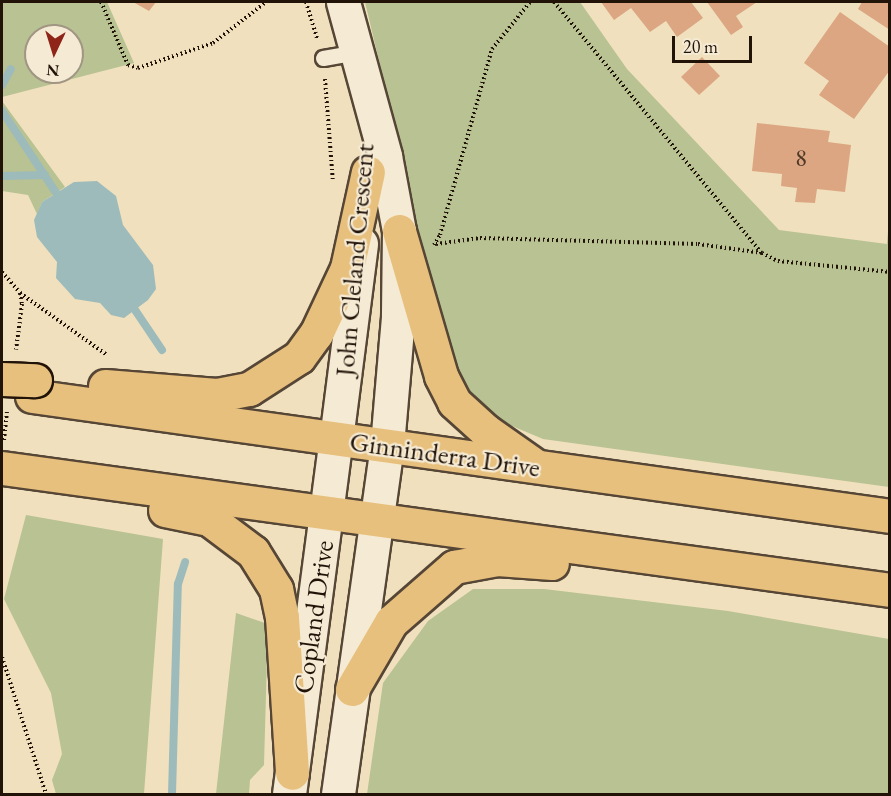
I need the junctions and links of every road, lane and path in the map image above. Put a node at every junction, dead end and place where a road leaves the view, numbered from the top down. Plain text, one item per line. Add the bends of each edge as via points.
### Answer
1 (101, 2) edge
2 (266, 2) edge
3 (306, 2) edge
4 (343, 2) edge
5 (530, 2) edge
6 (554, 2) edge
7 (323, 58) junction
8 (360, 67) junction
9 (368, 172) junction
10 (333, 186) dead end
11 (413, 244) junction
12 (762, 253) junction
13 (890, 272) edge
14 (20, 293) dead end
15 (113, 359) dead end
16 (2, 379) edge
17 (23, 389) edge
18 (336, 439) junction
19 (387, 446) junction
20 (538, 467) junction
21 (11, 474) edge
22 (327, 512) junction
23 (890, 516) edge
24 (377, 519) junction
25 (688, 562) junction
26 (890, 591) edge
27 (2, 657) edge
28 (352, 689) junction
29 (291, 784) edge
30 (46, 795) edge
31 (338, 795) edge

1 - 2 path via 128,65 138,68 213,43
3 - 7 path
4 - 8 street, John Cleland Crescent
5 - 11 path via 492,49
6 - 12 path
7 - 8 lane
7 - 10 path via 335,164
8 - 9 street, John Cleland Crescent
8 - 11 street, John Cleland Crescent
9 - 17 main road via 347,268 316,334 299,357 277,374 249,389 217,395
9 - 18 street, John Cleland Crescent
11 - 12 path via 480,238 698,244
11 - 19 street, John Cleland Crescent via 398,317
11 - 20 main road via 441,376 454,402 486,431
12 - 13 path via 778,261
14 - 15 path
16 - 17 main road, bridge
17 - 18 main road, Ginninderra Drive
18 - 19 main road, Ginninderra Drive
18 - 22 street, Copland Drive
19 - 20 main road, Ginninderra Drive
19 - 24 street, Copland Drive
20 - 23 main road, Ginninderra Drive
21 - 22 main road
21 - 29 main road via 209,519 253,552 276,589 282,617
22 - 24 main road
22 - 29 street, Copland Drive
24 - 25 main road
24 - 28 street, Copland Drive
25 - 26 main road
25 - 28 main road via 583,566 497,560 454,567 391,622
27 - 30 path
28 - 31 street, Copland Drive

